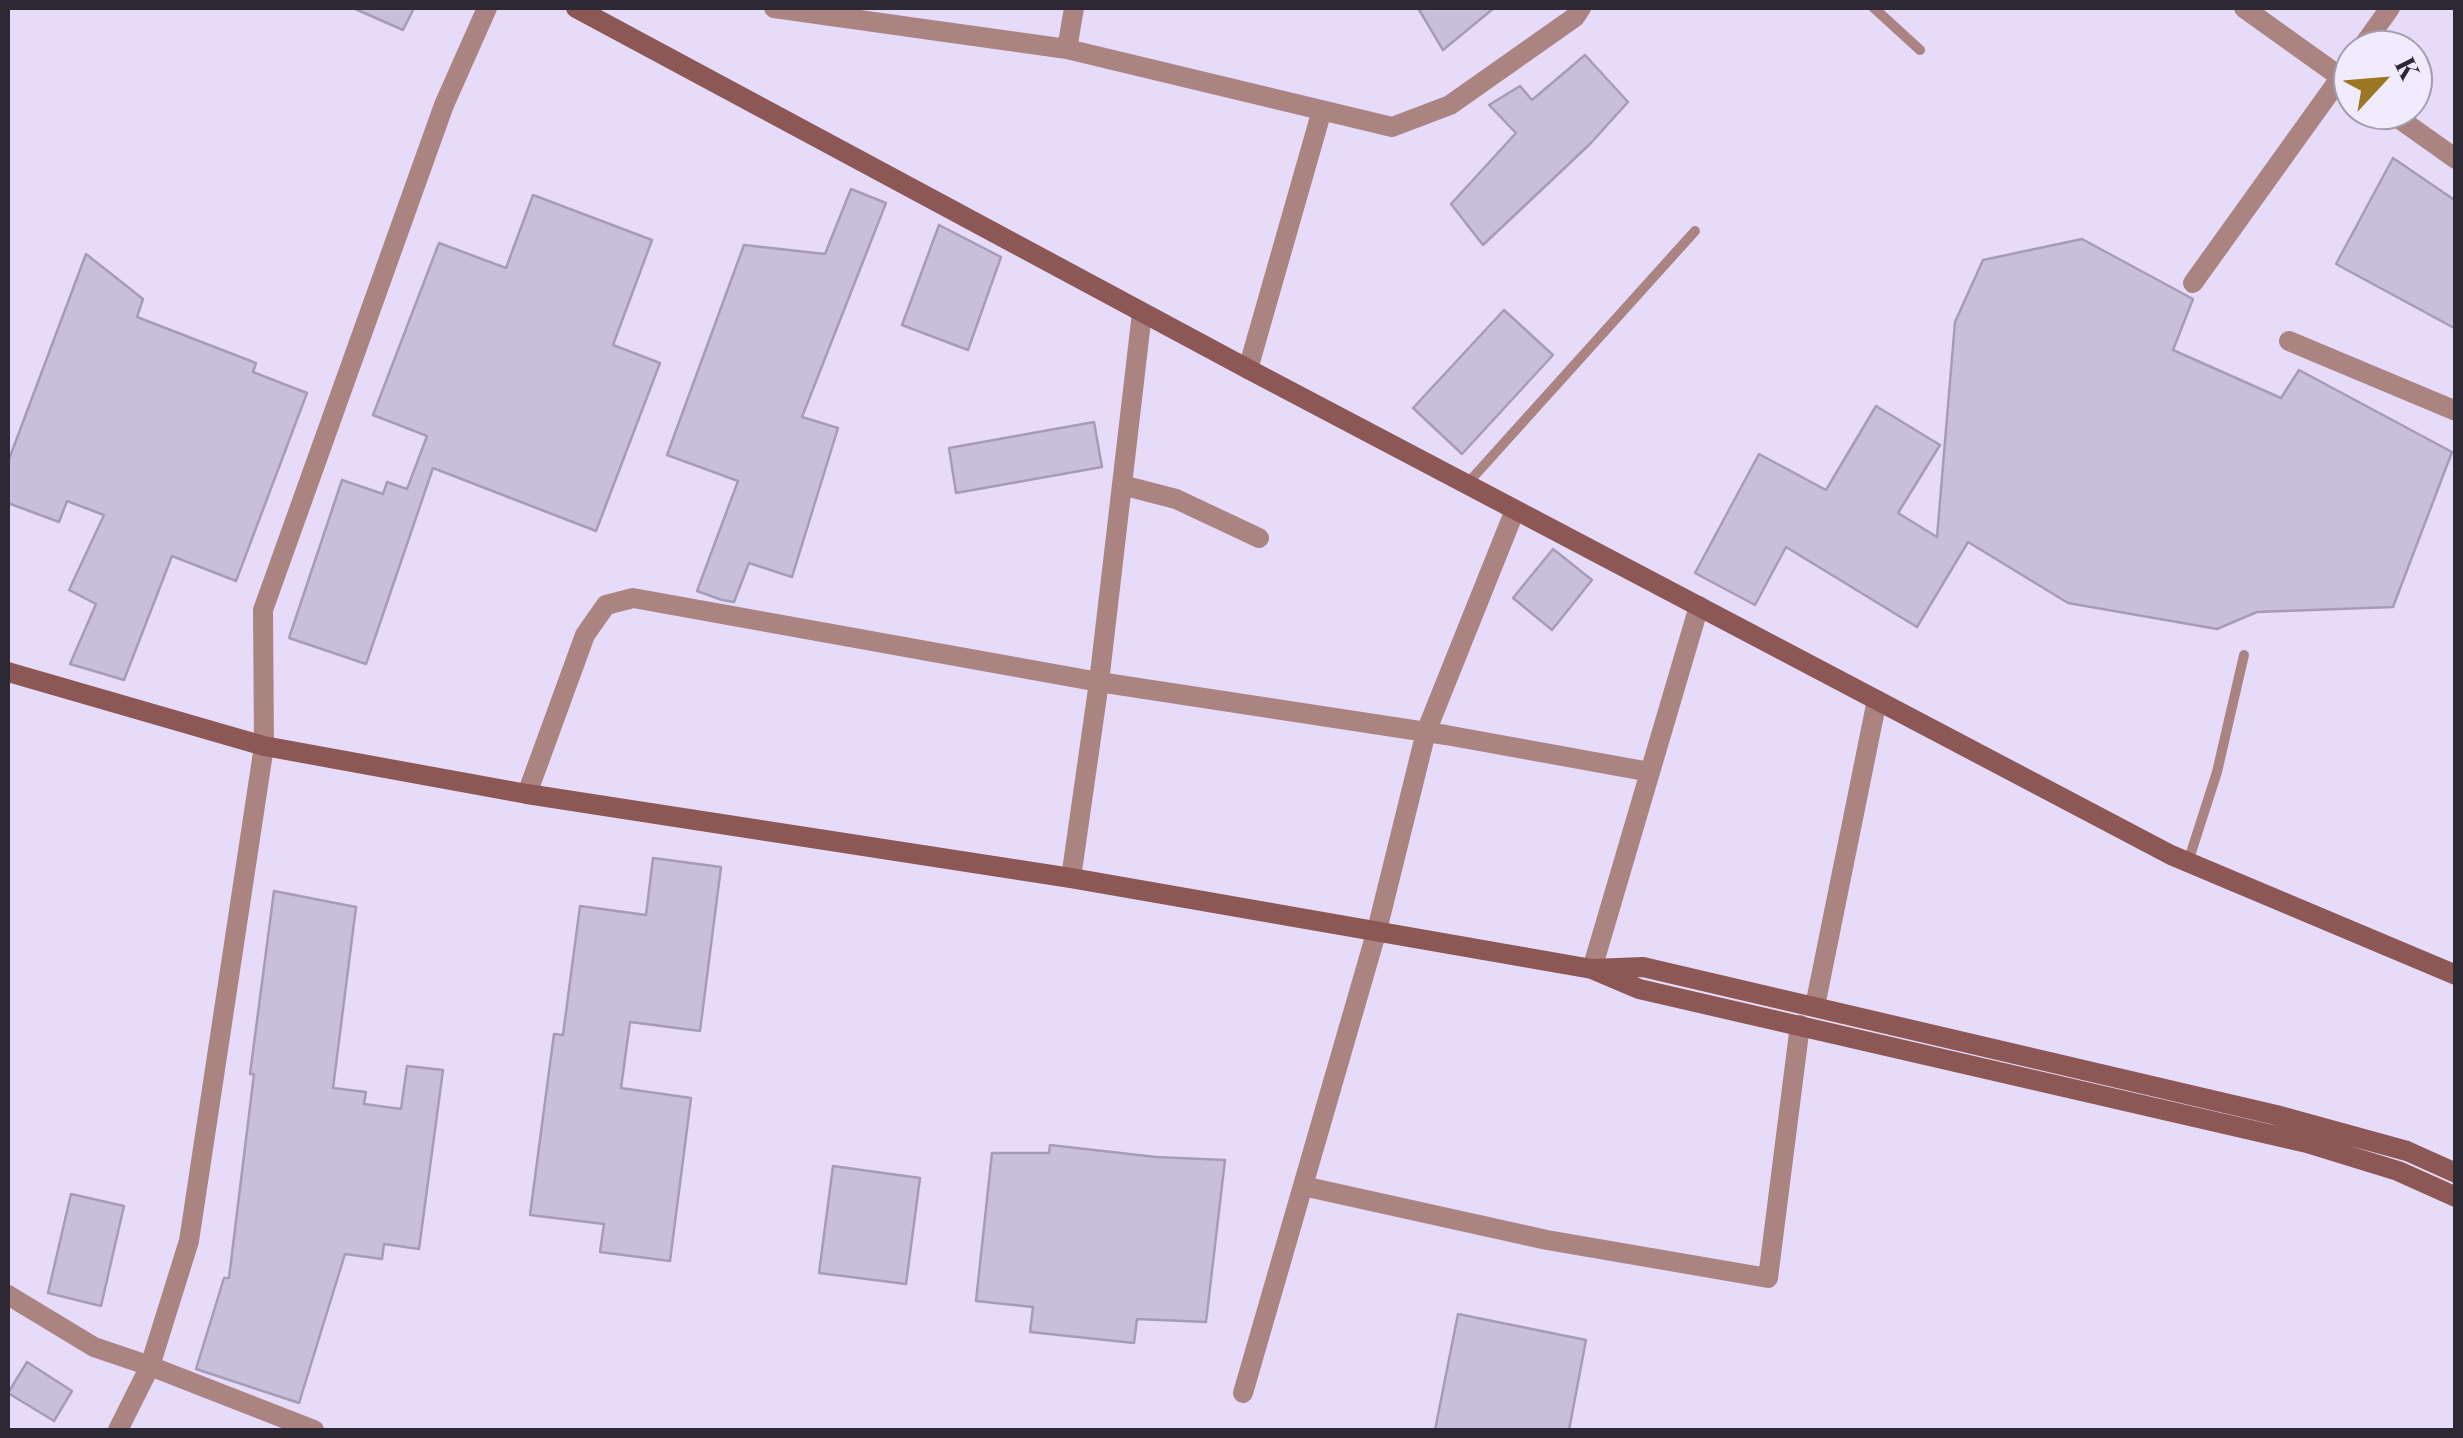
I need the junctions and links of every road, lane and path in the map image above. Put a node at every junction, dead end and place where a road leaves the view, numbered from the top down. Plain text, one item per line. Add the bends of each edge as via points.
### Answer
1 (486, 8) edge
2 (576, 8) edge
3 (774, 8) edge
4 (1074, 8) edge
5 (1582, 8) edge
6 (1874, 8) edge
7 (2244, 8) edge
8 (2390, 8) edge
9 (2374, 30) edge
10 (1067, 49) junction
11 (1920, 50) dead end
12 (2333, 64) edge
13 (2333, 96) edge
14 (1322, 110) junction
15 (2415, 130) edge
16 (2456, 160) edge
17 (1695, 231) dead end
18 (2194, 283) dead end
19 (1142, 313) junction
20 (2289, 341) dead end
21 (1248, 369) junction
22 (2456, 411) edge
23 (1467, 484) junction
24 (1122, 485) junction
25 (1516, 510) junction
26 (1259, 538) dead end
27 (1699, 606) junction
28 (2244, 656) dead end
29 (8, 672) edge
30 (1099, 682) junction
31 (1877, 700) junction
32 (1426, 732) junction
33 (264, 746) junction
34 (1650, 772) junction
35 (527, 794) junction
36 (2188, 862) junction
37 (1071, 878) junction
38 (1377, 930) junction
39 (1592, 969) junction
40 (2456, 976) edge
41 (1814, 1006) junction
42 (1800, 1025) junction
43 (2456, 1173) edge
44 (1303, 1186) junction
45 (2456, 1197) edge
46 (8, 1295) edge
47 (150, 1366) junction
48 (1244, 1393) dead end
49 (118, 1430) edge
50 (314, 1430) edge

1 - 33 street via 444,105 263,610
2 - 19 street
3 - 10 street
4 - 10 street
5 - 14 street via 1450,105 1392,126
6 - 11 lane
7 - 12 street
8 - 9 street
10 - 14 street
13 - 18 street
14 - 21 street
15 - 16 street
17 - 23 lane
19 - 21 street
19 - 24 street
20 - 22 street
21 - 23 street
23 - 25 street
24 - 26 street via 1176,498
24 - 30 street
25 - 27 street
25 - 32 street
27 - 31 street
27 - 34 street
28 - 36 lane
29 - 33 street
30 - 32 street
30 - 35 street via 633,598 606,605 585,635
30 - 37 street
31 - 36 street
31 - 41 street
32 - 34 street
32 - 38 street
33 - 35 street
33 - 47 street via 189,1241
34 - 39 street
35 - 37 street
36 - 40 street
37 - 38 street
38 - 39 street
38 - 44 street
39 - 41 street via 1643,968
39 - 42 street via 1640,988
41 - 43 street via 2327,1127
42 - 44 street via 1768,1278 1546,1240
42 - 45 street via 2307,1143
44 - 48 street
46 - 47 street via 94,1348
47 - 49 street
47 - 50 street

